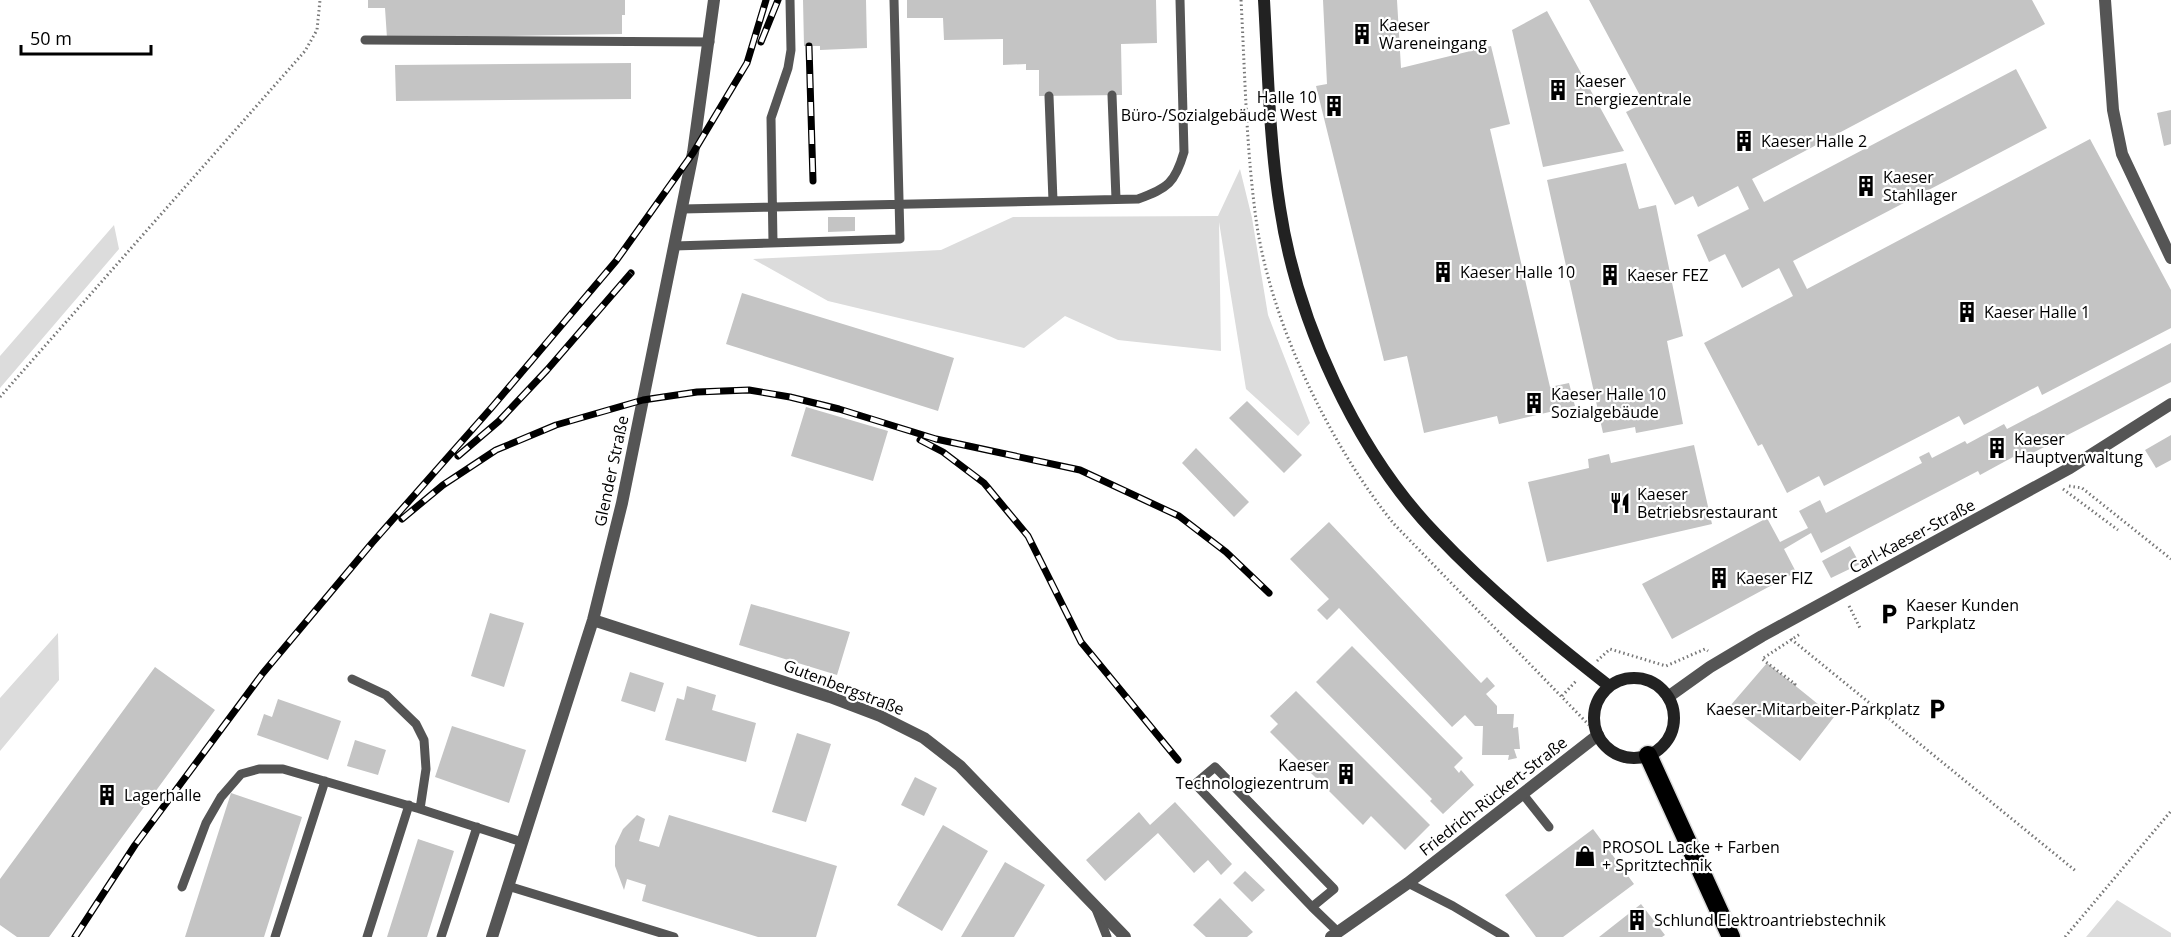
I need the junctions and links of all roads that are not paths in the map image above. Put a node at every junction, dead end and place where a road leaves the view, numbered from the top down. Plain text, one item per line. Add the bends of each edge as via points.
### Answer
1 (714, 0) edge
2 (790, 0) edge
3 (894, 0) edge
4 (1180, 0) edge
5 (1264, 0) edge
6 (2105, 0) edge
7 (365, 40) dead end
8 (710, 42) junction
9 (1112, 95) dead end
10 (1048, 96) dead end
11 (1116, 200) junction
12 (1053, 201) junction
13 (900, 204) junction
14 (772, 207) junction
15 (682, 209) junction
16 (773, 243) junction
17 (674, 246) junction
18 (2171, 258) edge
19 (2171, 405) edge
20 (593, 620) junction
21 (352, 679) dead end
22 (1610, 686) junction
23 (1668, 697) junction
24 (1598, 735) junction
25 (1648, 755) junction
26 (325, 781) junction
27 (1522, 793) junction
28 (409, 806) junction
29 (420, 809) junction
30 (1549, 826) dead end
31 (477, 827) junction
32 (522, 842) junction
33 (1408, 883) junction
34 (508, 886) junction
35 (182, 887) dead end
36 (1094, 904) junction
37 (1312, 907) junction
38 (1335, 934) edge
39 (275, 937) edge
40 (367, 937) edge
41 (441, 937) edge
42 (492, 937) edge
43 (674, 937) edge
44 (1107, 937) edge
45 (1125, 937) edge
46 (1505, 937) edge
47 (1731, 937) edge

1 - 8 street, Glender Straße
2 - 14 lane via 791,50 771,118
3 - 13 lane
4 - 11 lane via 1184,152 1178,174 1161,191 1138,199
5 - 22 main road via 1272,144 1286,241 1319,348 1340,392 1373,452 1435,533 1494,592
6 - 18 street via 2113,110 2122,154
7 - 8 lane
8 - 15 street, Glender Straße
9 - 11 lane
10 - 12 lane
11 - 12 lane
12 - 13 lane
13 - 14 lane
13 - 16 lane via 900,239
14 - 15 lane
14 - 16 lane
15 - 17 street, Glender Straße
16 - 17 lane
17 - 20 street, Glender Straße via 622,503
19 - 23 street, Carl-Kaeser-Straße via 2070,468 1723,659
20 - 32 street, Glender Straße
20 - 36 street, Gutenbergstraße via 830,697 924,738 960,766
21 - 29 lane via 386,695 417,724 424,740 426,769
22 - 23 main road via 1640,678 1660,686
22 - 24 main road via 1596,705 1594,723
23 - 25 main road via 1673,707 1673,729 1664,744
24 - 25 main road via 1622,756
24 - 27 street, Friedrich-Rückert-Straße
25 - 47 highway
26 - 28 lane
26 - 35 lane via 283,769 241,774 220,797 206,823
26 - 39 lane
27 - 30 lane
27 - 33 street, Friedrich-Rückert-Straße
28 - 29 lane
28 - 40 lane
29 - 31 lane
31 - 32 lane
31 - 41 lane
32 - 34 street, Glender Straße
33 - 38 street, Friedrich-Rückert-Straße
33 - 46 lane
34 - 42 street, Glender Straße
34 - 43 lane
36 - 44 lane, Gutenbergstraße
36 - 45 street, Gutenbergstraße
37 - 37 lane via 1334,889 1215,767 1196,784
37 - 38 lane

